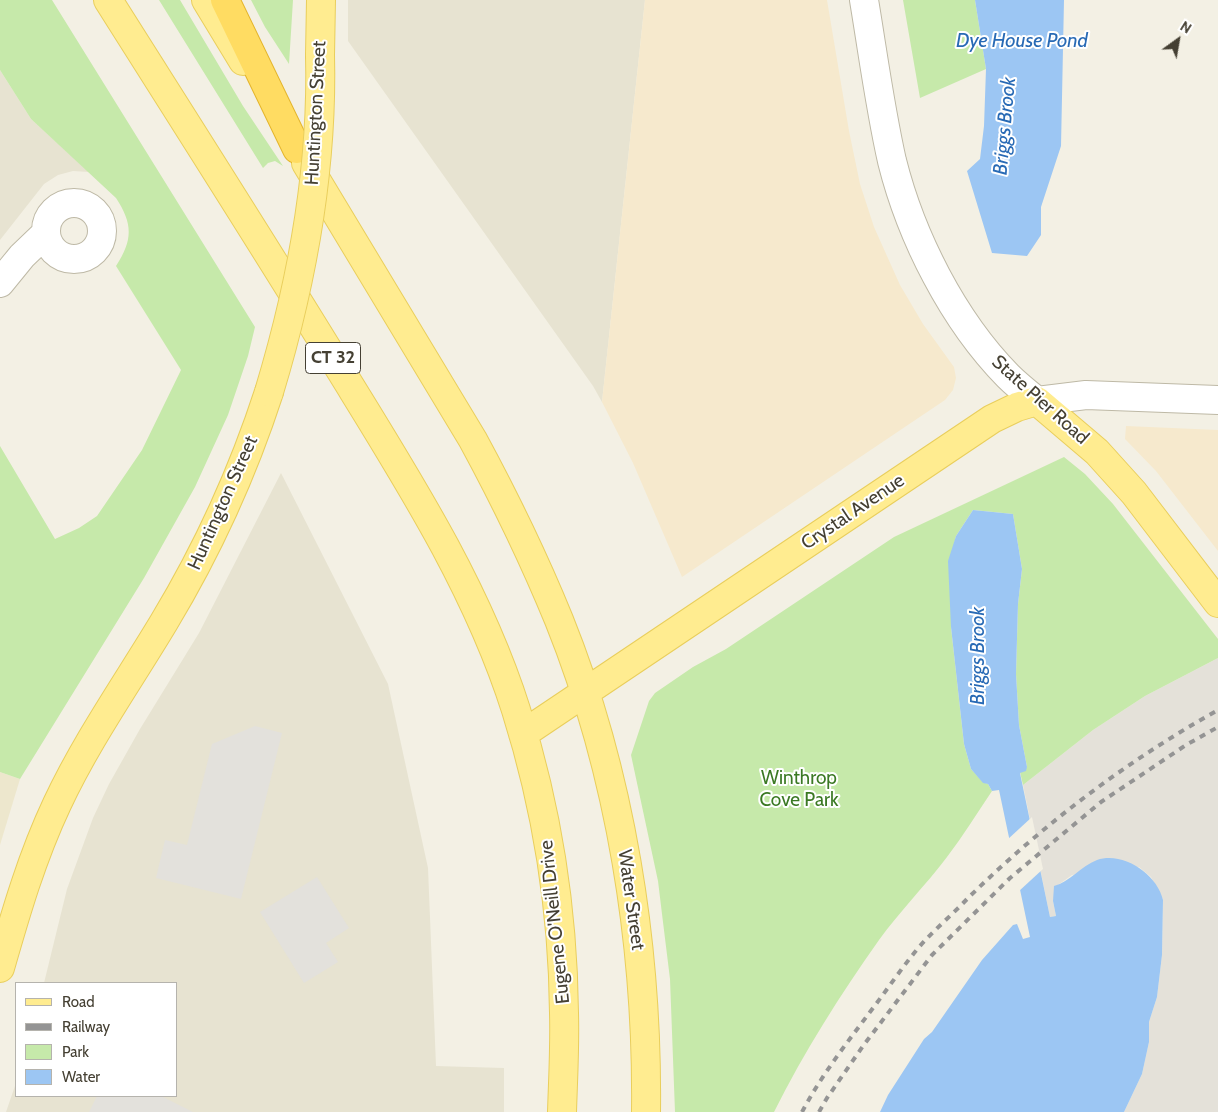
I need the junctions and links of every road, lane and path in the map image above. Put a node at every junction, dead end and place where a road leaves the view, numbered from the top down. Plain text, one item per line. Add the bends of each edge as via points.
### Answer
1 (108, 0) edge
2 (206, 0) edge
3 (226, 0) edge
4 (321, 0) edge
5 (864, 0) edge
6 (297, 149) junction
7 (46, 233) dead end
8 (0, 283) edge
9 (1218, 400) edge
10 (1037, 402) junction
11 (1218, 603) edge
12 (584, 693) junction
13 (523, 734) junction
14 (0, 968) edge
15 (562, 1112) edge
16 (646, 1112) edge

1 - 13 main road, CT 32 via 420,502 475,605
2 - 6 main road, Water Street
3 - 6 highway
4 - 14 main road, Huntington Street, bridge via 316,154 307,230 293,303 269,392 238,478 204,551 94,734 57,804 27,878
5 - 10 street, State Pier Road via 889,147 913,225 937,277 975,336 1009,376
6 - 12 main road, Water Street via 497,485 534,559
7 - 8 street
9 - 10 street, Crystal Avenue via 1086,395
10 - 11 main road, State Pier Road via 1083,439 1134,493
10 - 12 main road, Crystal Avenue via 992,419
12 - 13 main road, Crystal Avenue
12 - 16 main road, Water Street via 617,811 629,876 644,1008
13 - 15 main road, Eugene O'Neill Drive via 546,829 556,891 564,1014

